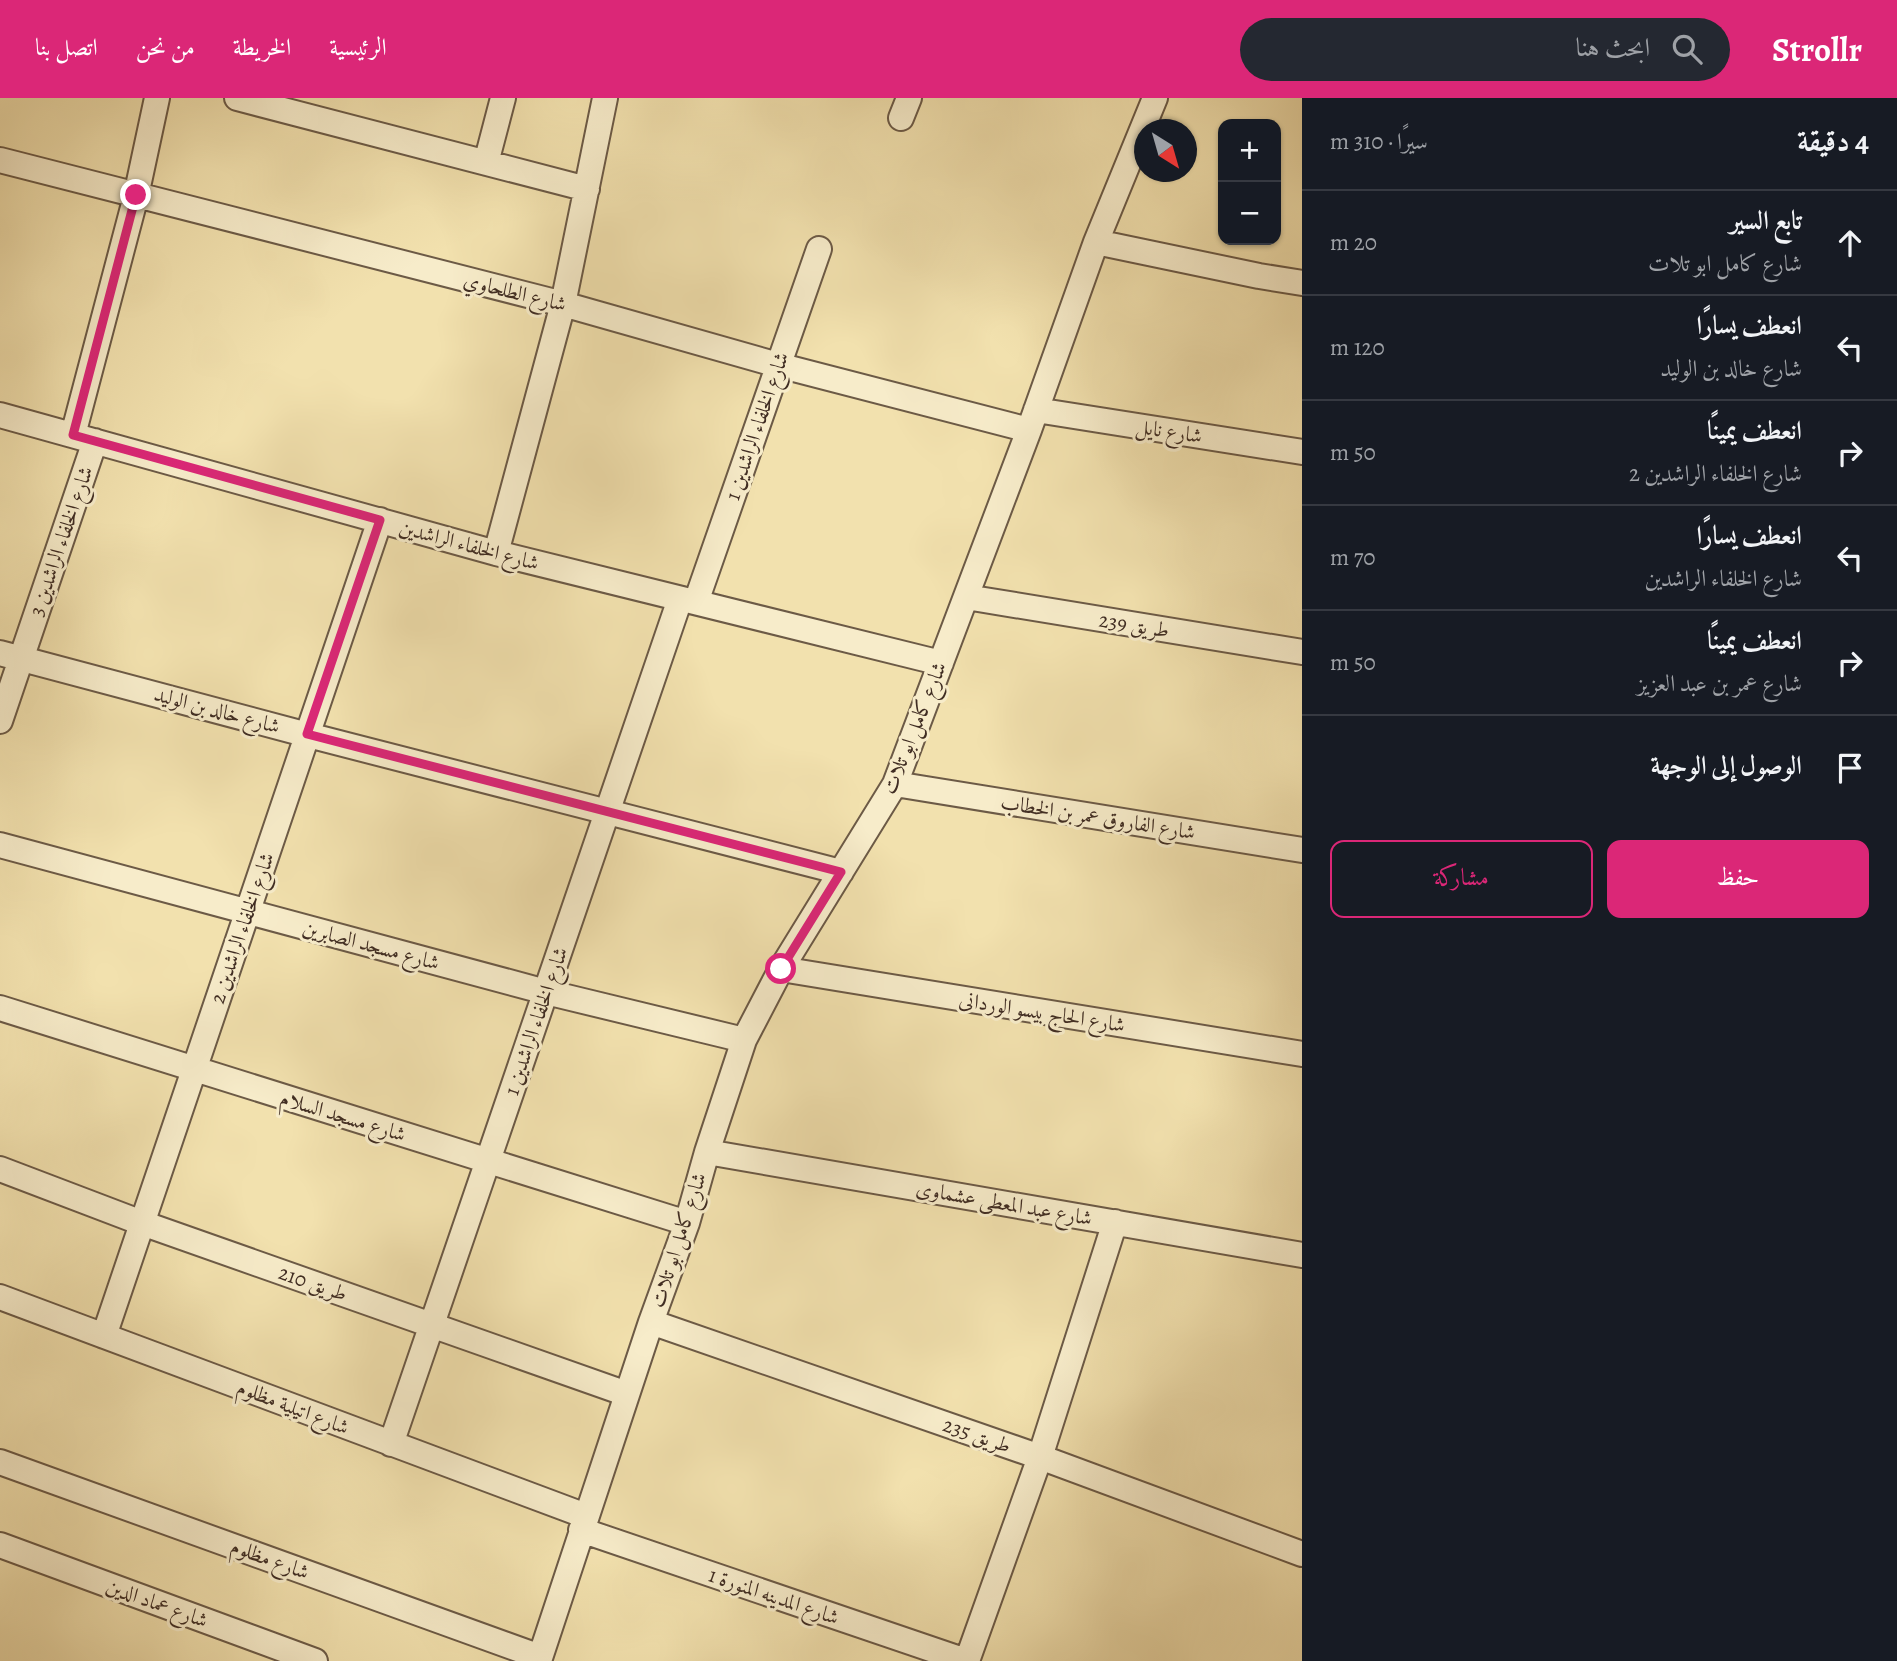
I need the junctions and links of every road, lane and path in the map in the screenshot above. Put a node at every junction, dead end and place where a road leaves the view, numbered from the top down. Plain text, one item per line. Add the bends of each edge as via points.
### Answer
1 (157, 98) edge
2 (237, 98) edge
3 (503, 98) edge
4 (605, 98) edge
5 (1155, 98) edge
6 (274, 103) edge
7 (0, 160) edge
8 (486, 163) junction
9 (587, 189) junction
10 (136, 195) junction
11 (1096, 243) junction
12 (819, 249) dead end
13 (1302, 283) edge
14 (563, 304) junction
15 (778, 365) junction
16 (0, 415) edge
17 (1033, 420) junction
18 (84, 438) junction
19 (1302, 452) edge
20 (380, 520) junction
21 (495, 554) junction
22 (966, 597) junction
23 (688, 601) junction
24 (1302, 652) edge
25 (11, 655) edge
26 (941, 663) junction
27 (0, 721) edge
28 (307, 734) junction
29 (895, 784) junction
30 (607, 812) junction
31 (0, 845) edge
32 (1302, 850) edge
33 (841, 872) junction
34 (248, 912) junction
35 (781, 969) junction
36 (546, 992) junction
37 (0, 1008) edge
38 (744, 1040) junction
39 (1302, 1054) edge
40 (194, 1070) junction
41 (707, 1152) junction
42 (488, 1161) junction
43 (0, 1169) edge
44 (142, 1223) junction
45 (687, 1223) junction
46 (1115, 1223) junction
47 (1302, 1255) edge
48 (0, 1297) edge
49 (650, 1322) junction
50 (431, 1325) junction
51 (104, 1336) junction
52 (627, 1394) junction
53 (391, 1444) junction
54 (1040, 1457) junction
55 (0, 1462) edge
56 (583, 1523) junction
57 (0, 1545) edge
58 (1302, 1555) edge
59 (539, 1659) edge
60 (313, 1661) edge
61 (967, 1661) edge

1 - 10 street, شارع الخلفاء الراشدين 3
2 - 6 street
3 - 8 street
4 - 9 street
5 - 11 street, شارع كامل ابو تلات
6 - 8 street
7 - 10 street, شارع الطلحاوي
8 - 9 street
9 - 14 street
10 - 14 street, شارع الطلحاوي
10 - 18 street, شارع الخلفاء الراشدين 3
11 - 13 street
11 - 17 street, شارع كامل ابو تلات
12 - 15 street, شارع الخلفاء الراشدين 1
14 - 15 street, شارع الطلحاوي
14 - 21 street
15 - 17 street, شارع الطلحاوي
15 - 23 street, شارع الخلفاء الراشدين 1
16 - 18 street, شارع الخلفاء الراشدين
17 - 19 street, شارع نايل
17 - 22 street, شارع كامل ابو تلات
18 - 20 street, شارع الخلفاء الراشدين
18 - 25 street, شارع الخلفاء الراشدين 3
20 - 21 street, شارع الخلفاء الراشدين
20 - 28 street, شارع الخلفاء الراشدين 2
21 - 23 street, شارع الخلفاء الراشدين
22 - 24 street, طريق 239
22 - 26 street, شارع كامل ابو تلات
23 - 26 street, شارع الخلفاء الراشدين
23 - 30 street, شارع الخلفاء الراشدين 1
25 - 27 street, شارع الخلفاء الراشدين 3
25 - 28 street, شارع خالد بن الوليد
26 - 29 street, شارع كامل ابو تلات
28 - 30 street, شارع خالد بن الوليد
28 - 34 street, شارع الخلفاء الراشدين 2
29 - 32 street, شارع الفاروق عمر بن الخطاب
29 - 33 street, شارع كامل ابو تلات
30 - 33 street, شارع خالد بن الوليد
30 - 36 street, شارع الخلفاء الراشدين 1
31 - 34 street, شارع مسجد الصابرين
33 - 35 street, شارع كامل ابو تلات
34 - 36 street, شارع مسجد الصابرين
34 - 40 street, شارع الخلفاء الراشدين 2
35 - 38 street, شارع كامل ابو تلات
35 - 39 street, شارع الحاج بيسو الوردانى
36 - 38 street, شارع مسجد الصابرين
36 - 42 street, شارع الخلفاء الراشدين 1
37 - 40 street, شارع مسجد السلام
38 - 41 street, شارع كامل ابو تلات
40 - 42 street, شارع مسجد السلام
40 - 44 street, شارع الخلفاء الراشدين 2
41 - 45 street, شارع كامل ابو تلات
41 - 46 street, شارع عبد المعطى عشماوى
42 - 45 street, شارع مسجد السلام
42 - 50 street, شارع الخلفاء الراشدين 1
43 - 44 street, طريق 210
44 - 50 street, طريق 210
44 - 51 street, شارع الخلفاء الراشدين 2
45 - 49 street, شارع كامل ابو تلات
46 - 47 street, شارع عبد المعطى عشماوى
46 - 54 street
48 - 51 street, شارع اتيلية مظلوم
49 - 52 street, شارع كامل ابو تلات
49 - 54 street, طريق 235
50 - 52 street, طريق 210
50 - 53 street, شارع الخلفاء الراشدين 1
51 - 53 street, شارع اتيلية مظلوم
52 - 56 street, شارع كامل ابو تلات
53 - 56 street, شارع اتيلية مظلوم
54 - 58 street, طريق 235
54 - 61 street
55 - 59 street, شارع مظلوم
56 - 59 street, شارع كامل ابو تلات
56 - 61 street, شارع المدينه المنورة 1
57 - 60 street, شارع عماد الدين

